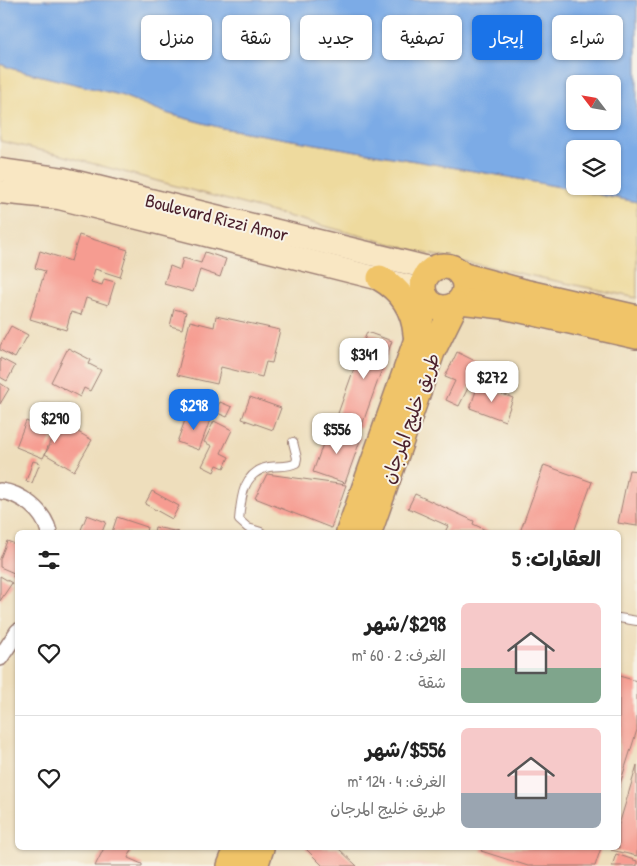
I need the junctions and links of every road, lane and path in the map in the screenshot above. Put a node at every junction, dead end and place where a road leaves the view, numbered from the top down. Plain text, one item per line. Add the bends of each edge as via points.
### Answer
1 (0, 170) edge
2 (0, 192) edge
3 (461, 275) junction
4 (380, 278) junction
5 (427, 285) junction
6 (457, 303) junction
7 (503, 306) junction
8 (637, 318) edge
9 (637, 336) edge
10 (424, 347) junction
11 (293, 442) dead end
12 (0, 491) edge
13 (49, 530) edge
14 (254, 530) edge
15 (350, 530) edge
16 (370, 530) edge
17 (621, 618) edge
18 (637, 621) edge
19 (15, 636) edge
20 (0, 658) edge
21 (236, 850) edge
22 (260, 850) edge
23 (230, 866) edge
24 (255, 866) edge

1 - 5 main road, Boulevard Rizzi Amor via 64,179
2 - 4 main road, Boulevard Rizzi Amor via 59,198
3 - 5 main road via 453,268 443,266
3 - 6 main road via 465,288
3 - 8 main road
4 - 5 main road, Boulevard Rizzi Amor
4 - 10 main road via 406,302
5 - 6 main road via 430,302 435,306 449,308
5 - 10 main road, طريق خليج المرجان
6 - 7 main road
6 - 10 main road, طريق خليج المرجان
7 - 9 main road
7 - 10 main road via 485,309 462,320 442,338
10 - 15 main road, طريق خليج المرجان
10 - 16 main road, طريق خليج المرجان
11 - 14 lane via 296,463 259,470 246,482 239,520
12 - 13 street via 11,492 34,507
17 - 18 lane
19 - 20 street
21 - 23 main road
22 - 24 main road

